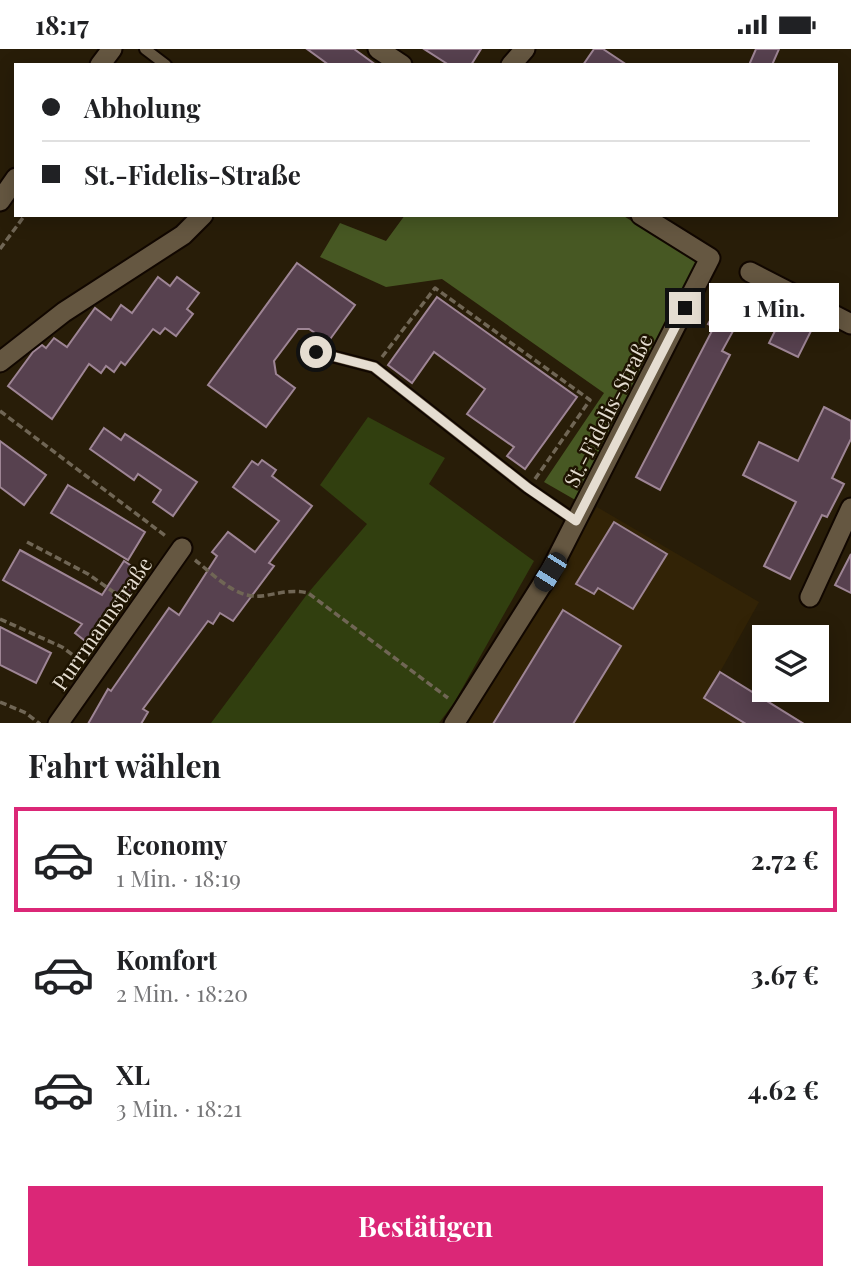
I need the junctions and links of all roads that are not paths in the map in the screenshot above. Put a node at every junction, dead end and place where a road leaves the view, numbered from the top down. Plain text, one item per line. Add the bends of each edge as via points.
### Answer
1 (145, 49) edge
2 (378, 49) edge
3 (524, 49) edge
4 (163, 63) edge
5 (399, 63) edge
6 (513, 63) edge
7 (14, 182) edge
8 (0, 201) edge
9 (200, 217) edge
10 (644, 217) edge
11 (750, 272) dead end
12 (851, 324) edge
13 (316, 352) dead end
14 (0, 362) edge
15 (851, 508) edge
16 (576, 521) junction
17 (181, 548) road end
18 (810, 597) dead end
19 (459, 716) edge
20 (58, 723) edge

1 - 4 lane
2 - 5 street
3 - 6 street
7 - 8 street
9 - 14 street via 183,235 64,312
10 - 16 street, St.-Fidelis-Straße via 710,258
11 - 12 street
13 - 16 lane via 374,367
15 - 18 street
16 - 19 street, St.-Fidelis-Straße via 550,572
17 - 20 street, Purrmannstraße

